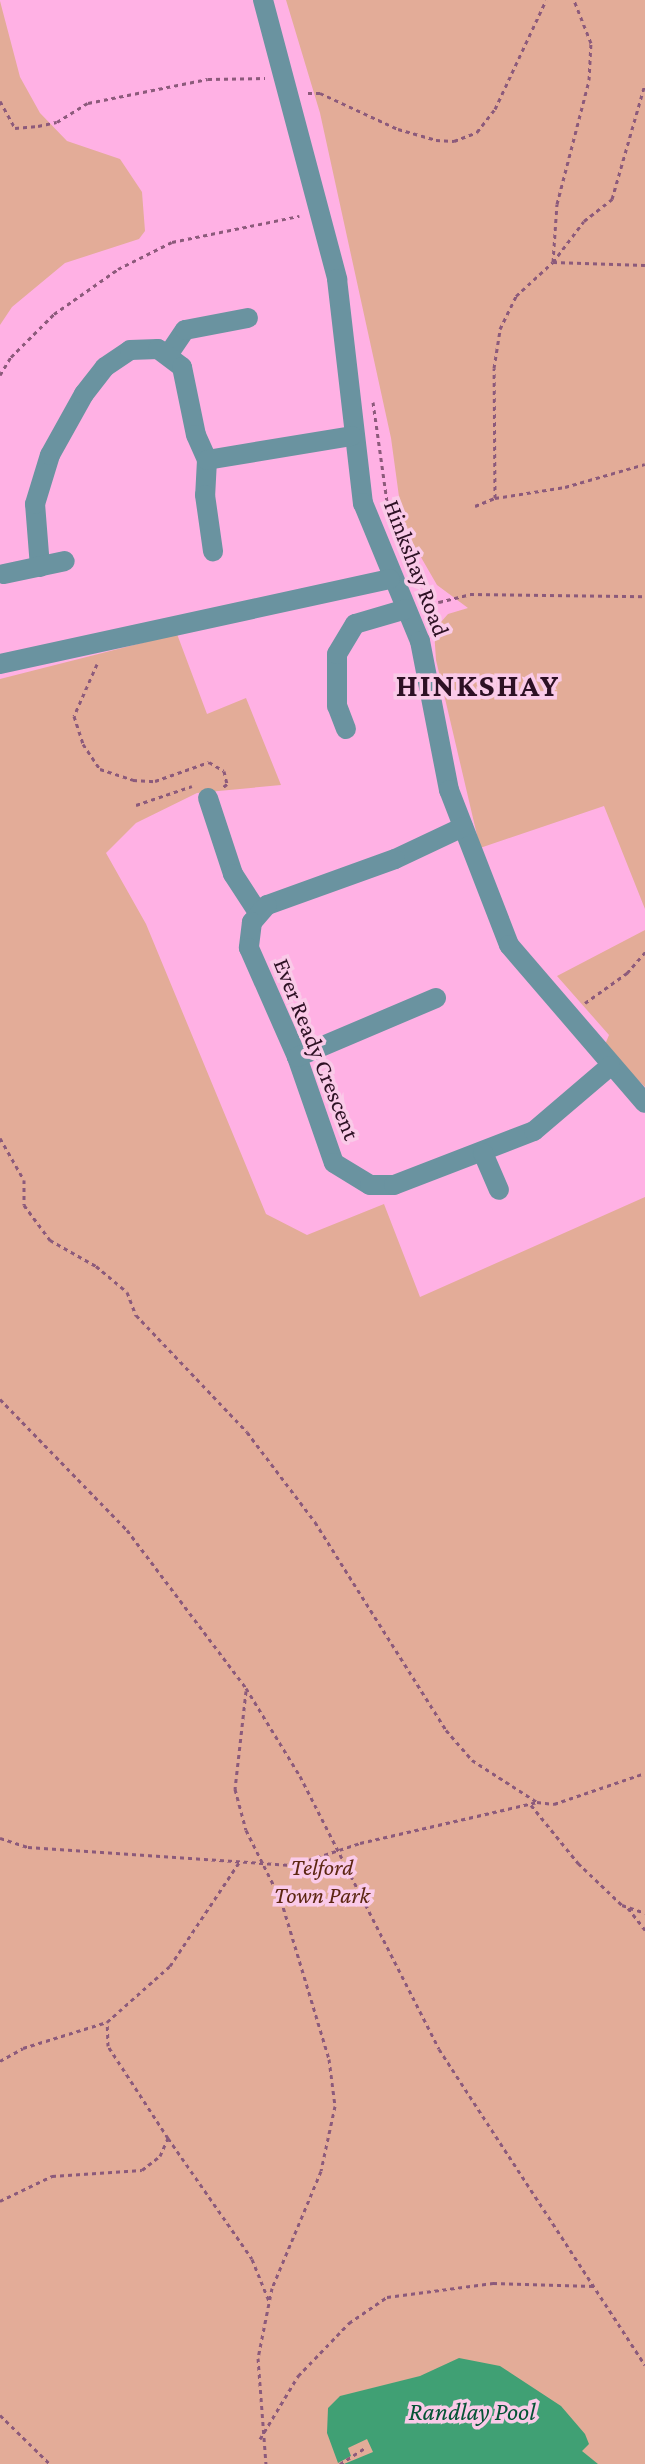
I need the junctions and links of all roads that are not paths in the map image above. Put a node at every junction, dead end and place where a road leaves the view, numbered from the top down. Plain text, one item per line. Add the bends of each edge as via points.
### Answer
1 (263, 0) edge
2 (248, 318) dead end
3 (168, 355) junction
4 (352, 436) junction
5 (207, 460) junction
6 (213, 551) dead end
7 (65, 561) dead end
8 (40, 567) junction
9 (4, 574) dead end
10 (399, 595) junction
11 (0, 664) edge
12 (346, 729) dead end
13 (208, 798) road end
14 (463, 827) junction
15 (257, 911) junction
16 (436, 998) dead end
17 (297, 1057) junction
18 (610, 1066) junction
19 (645, 1103) edge
20 (483, 1153) junction
21 (499, 1190) dead end

1 - 4 street, Hinkshay Road via 340,298
2 - 3 street via 185,330
3 - 5 street via 185,375 196,435
3 - 8 street via 158,349 130,350 105,367 84,394 41,477 35,504
4 - 5 street
4 - 10 street, Hinkshay Road via 363,503
5 - 6 street via 205,495
7 - 8 street
8 - 9 street
10 - 11 street
10 - 12 street via 355,624 337,654 337,706
10 - 14 street, Hinkshay Road via 420,641 449,790
13 - 15 street via 233,874
14 - 15 street
14 - 18 street, Hinkshay Road via 509,945
15 - 17 street, Ever Ready Crescent via 249,948
16 - 17 street
17 - 20 street, Ever Ready Crescent via 334,1163 351,1177 394,1185
18 - 19 street, Hinkshay Road
18 - 20 street, Ever Ready Crescent via 562,1111
20 - 21 street

